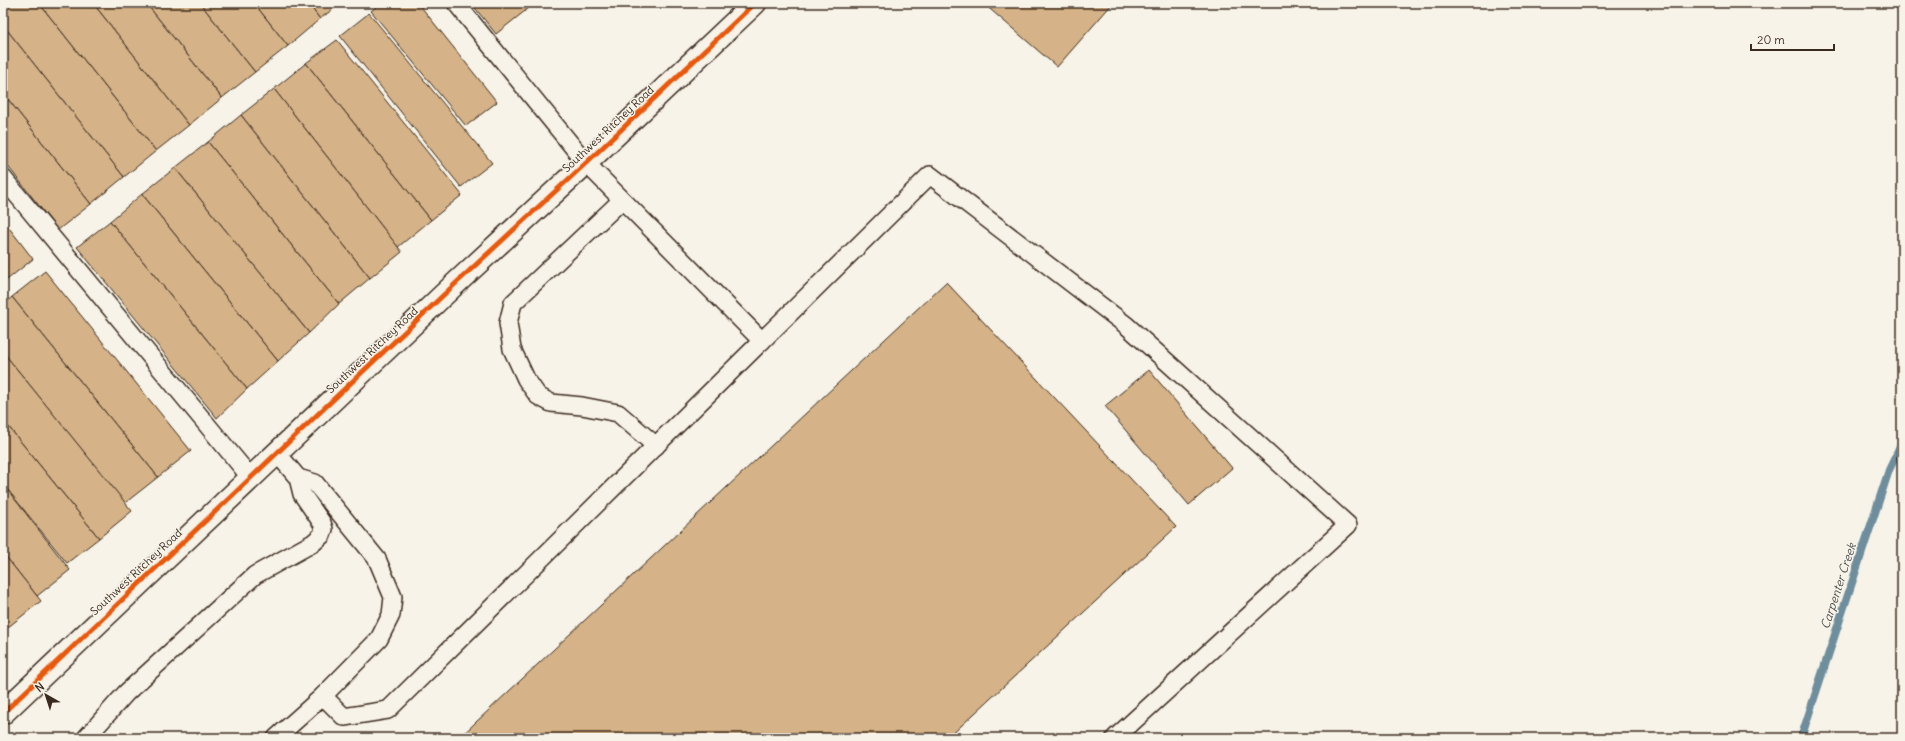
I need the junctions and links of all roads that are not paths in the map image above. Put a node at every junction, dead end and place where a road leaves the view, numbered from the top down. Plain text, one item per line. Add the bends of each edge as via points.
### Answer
1 (456, 3) edge
2 (756, 3) edge
3 (586, 164) junction
4 (3, 178) edge
5 (622, 200) junction
6 (762, 341) junction
7 (656, 446) junction
8 (277, 453) junction
9 (251, 478) junction
10 (298, 478) junction
11 (323, 696) junction
12 (3, 713) edge
13 (86, 738) edge
14 (276, 738) edge
15 (1115, 738) edge

1 - 3 lane
2 - 3 street, Southwest Ritchey Road
3 - 5 lane
3 - 8 street, Southwest Ritchey Road
4 - 9 lane
5 - 6 lane
5 - 7 lane via 513,303 508,323 512,350 538,396 551,403 618,413
6 - 7 lane
6 - 15 lane via 930,175 1126,325 1348,525
7 - 11 lane via 388,710 344,717
8 - 9 street, Southwest Ritchey Road
8 - 10 lane
9 - 12 street, Southwest Ritchey Road
10 - 11 lane via 315,483 377,559 393,597 391,615 379,639
10 - 13 lane via 302,494 322,523 322,535 296,554 254,575 126,693
11 - 14 lane

